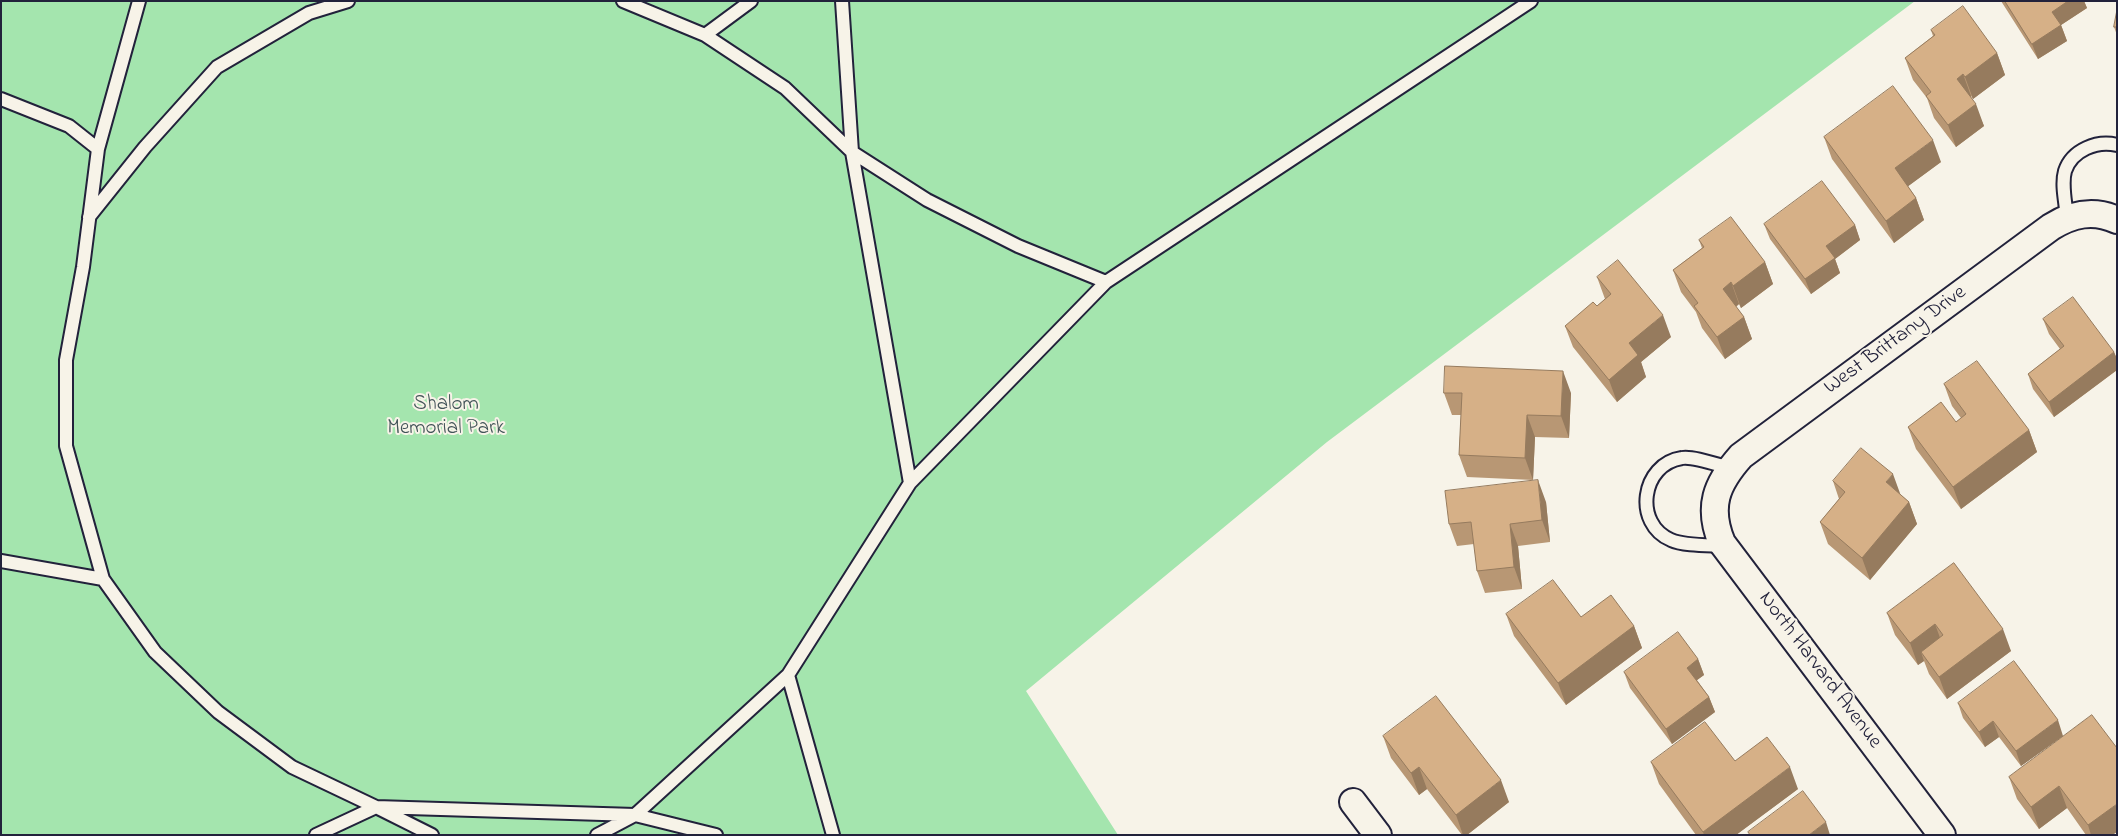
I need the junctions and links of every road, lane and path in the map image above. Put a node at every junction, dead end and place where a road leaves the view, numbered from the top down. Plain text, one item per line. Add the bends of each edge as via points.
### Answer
1 (139, 1) edge
2 (348, 1) edge
3 (623, 1) edge
4 (751, 1) edge
5 (842, 1) edge
6 (1531, 1) edge
7 (705, 35) junction
8 (1, 99) edge
9 (2117, 145) edge
10 (98, 149) junction
11 (852, 152) junction
12 (2109, 217) edge
13 (89, 218) junction
14 (2067, 218) junction
15 (1106, 282) junction
16 (1730, 468) junction
17 (910, 482) junction
18 (1716, 500) joint
19 (1724, 546) junction
20 (1, 561) edge
21 (103, 579) junction
22 (788, 675) junction
23 (1353, 802) dead end
24 (376, 807) junction
25 (635, 815) junction
26 (316, 835) edge
27 (432, 835) edge
28 (598, 835) edge
29 (716, 835) edge
30 (833, 835) edge
31 (1378, 835) edge
32 (1942, 835) edge

1 - 10 lane
2 - 13 lane via 309,14 217,68 145,147
3 - 7 lane
4 - 7 lane
5 - 11 lane
6 - 15 lane
7 - 11 lane via 785,88
8 - 10 lane via 69,126
9 - 14 lane via 2100,144 2086,148 2074,157 2066,169
10 - 13 lane
11 - 15 lane via 927,200 1018,246
11 - 17 lane
12 - 14 street, West Brittany Drive via 2092,213
13 - 21 lane via 66,360 66,446
14 - 16 street, West Brittany Drive via 1749,450
15 - 17 lane
16 - 18 street, West Brittany Drive via 1719,486
16 - 19 lane via 1683,458 1669,462 1649,483 1646,497 1649,517 1660,534 1672,541
17 - 22 lane
18 - 19 street, North Harvard Avenue via 1715,527
19 - 32 street, North Harvard Avenue
20 - 21 lane
21 - 24 lane via 156,652 218,712 292,767
22 - 25 lane
22 - 30 lane
23 - 31 street
24 - 25 lane
24 - 26 lane
24 - 27 lane
25 - 28 lane
25 - 29 lane

